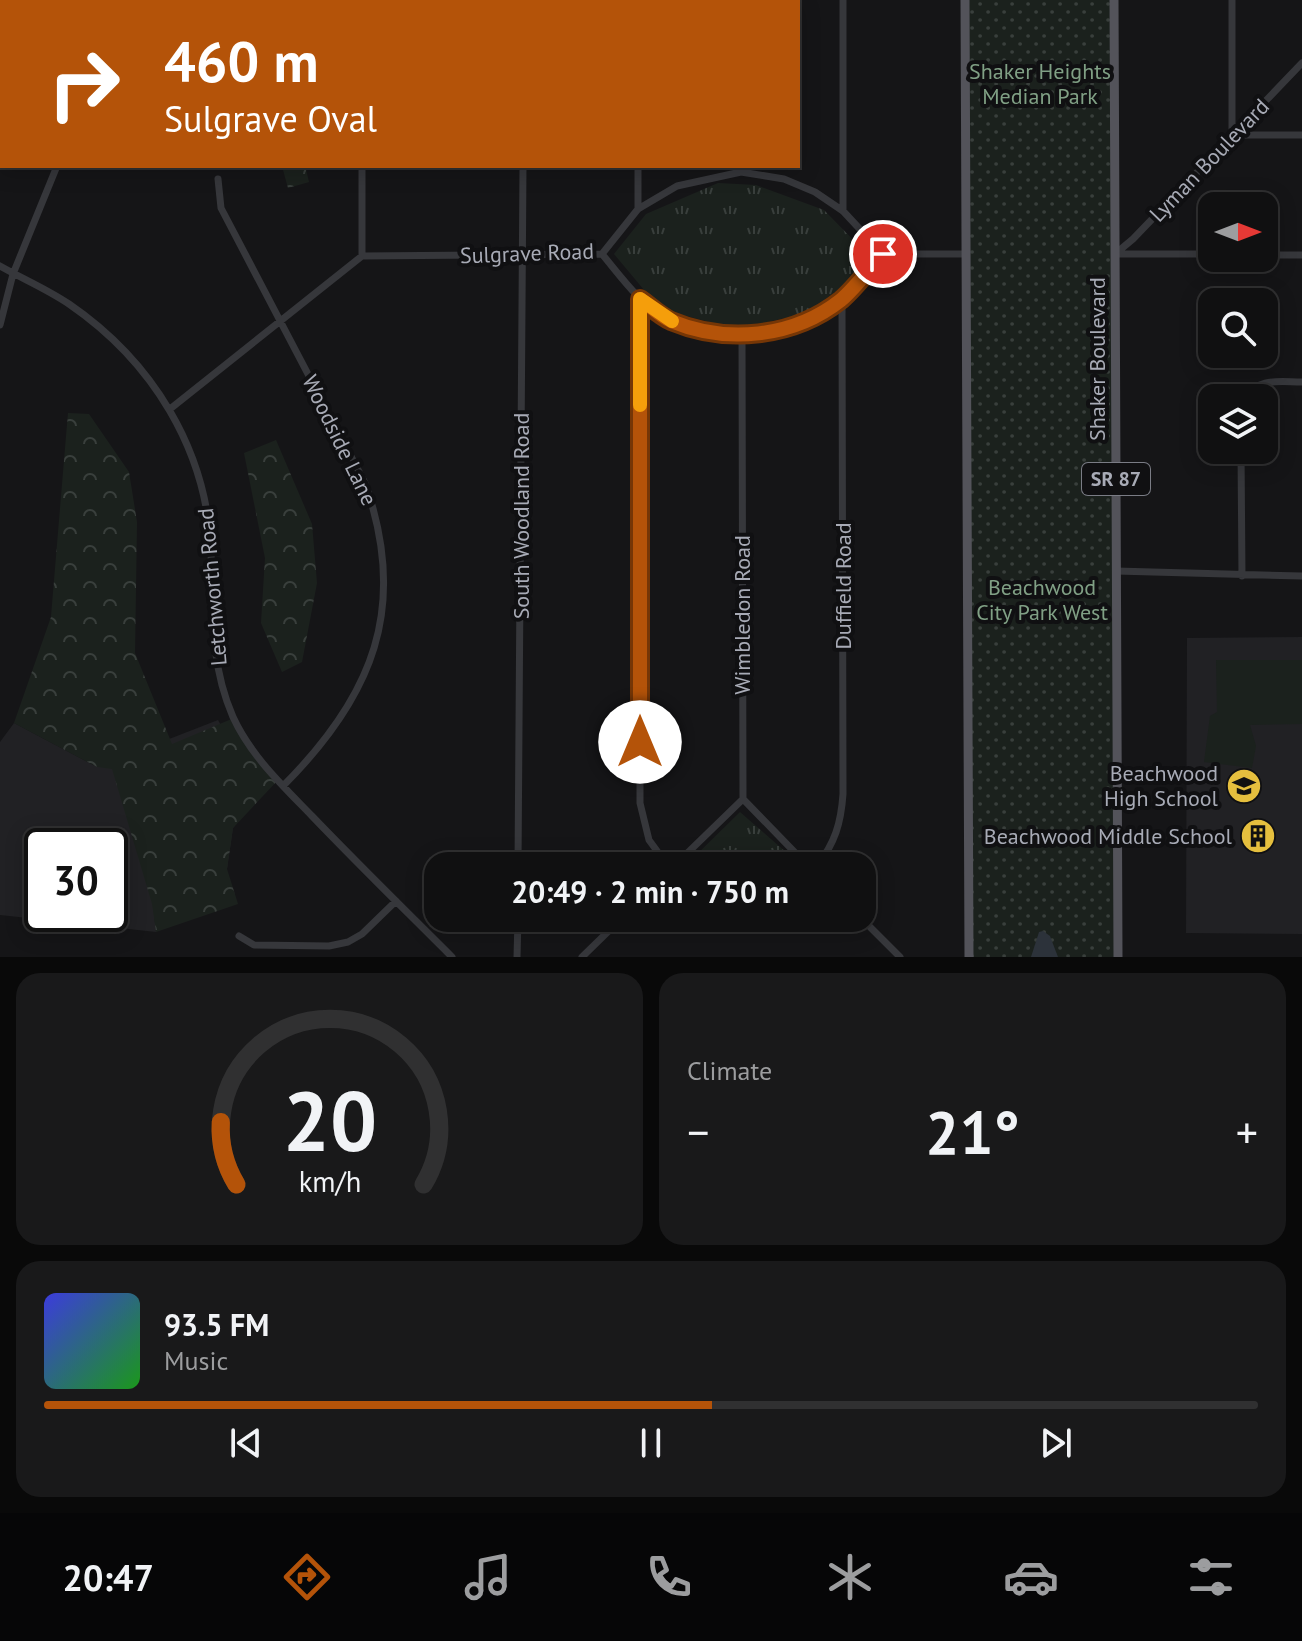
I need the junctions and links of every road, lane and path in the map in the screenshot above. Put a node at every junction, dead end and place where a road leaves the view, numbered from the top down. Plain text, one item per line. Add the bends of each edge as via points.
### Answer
1 (843, 0) edge
2 (965, 0) edge
3 (1114, 0) edge
4 (1232, 0) edge
5 (1302, 63) edge
6 (1232, 135) junction
7 (1302, 135) edge
8 (56, 168) edge
9 (362, 168) edge
10 (523, 168) edge
11 (638, 168) edge
12 (741, 169) edge
13 (218, 179) dead end
14 (638, 209) junction
15 (843, 211) junction
16 (523, 254) junction
17 (602, 254) junction
18 (883, 254) junction
19 (966, 254) junction
20 (1115, 254) junction
21 (1198, 254) edge
22 (1278, 255) edge
23 (1302, 255) edge
24 (362, 256) junction
25 (0, 266) edge
26 (13, 274) junction
27 (640, 299) junction
28 (842, 299) junction
29 (280, 321) junction
30 (0, 325) edge
31 (742, 336) junction
32 (1302, 382) edge
33 (1258, 384) edge
34 (170, 409) junction
35 (1241, 464) edge
36 (1116, 571) junction
37 (1242, 576) junction
38 (1302, 576) edge
39 (283, 786) junction
40 (743, 799) junction
41 (518, 852) edge
42 (658, 852) edge
43 (688, 852) edge
44 (794, 852) edge
45 (826, 852) edge
46 (396, 901) junction
47 (518, 932) edge
48 (608, 932) edge
49 (875, 932) edge
50 (239, 936) dead end
51 (452, 957) edge
52 (517, 957) edge
53 (582, 957) edge
54 (900, 957) edge
55 (969, 957) edge
56 (1118, 957) edge

1 - 15 street
2 - 19 main road
3 - 20 main road, Shaker Boulevard / SR 87
4 - 6 street
5 - 6 street, Lyman Boulevard
6 - 7 street
6 - 20 street, Lyman Boulevard
8 - 26 street
9 - 24 street
10 - 16 street, South Woodland Road
11 - 14 street
12 - 14 street, Sulgrave Road via 677,186
12 - 15 street, Sulgrave Road via 784,179
13 - 29 street, Woodside Lane via 221,208
14 - 17 street, Sulgrave Road
15 - 18 street, Sulgrave Road
16 - 17 street, Sulgrave Road
16 - 24 street, Sulgrave Road
16 - 41 street, South Woodland Road
17 - 27 street
18 - 19 street
18 - 28 street
19 - 55 main road
20 - 21 street
20 - 36 main road, Shaker Boulevard / SR 87
22 - 23 street
24 - 29 street
25 - 26 street, Letchworth Road
26 - 30 street
26 - 34 street, Letchworth Road via 98,325 149,377
27 - 31 street via 669,320
27 - 42 street via 640,803 649,840
28 - 31 street via 814,318
28 - 45 street, Duffield Road via 843,794 842,819
29 - 34 street
29 - 39 street, Woodside Lane via 365,483 381,537 385,588 377,639 360,685 314,753
31 - 40 street, Wimbledon Road
32 - 33 street
34 - 39 street, Letchworth Road via 206,506 212,633 223,691 245,739
35 - 37 street
36 - 37 street
36 - 56 main road, Shaker Boulevard / SR 87
37 - 38 street
39 - 46 street, Letchworth Road
40 - 43 street
40 - 44 street
46 - 50 street via 348,942 254,945
46 - 51 street, Letchworth Road
47 - 52 street
48 - 53 street
49 - 54 street

